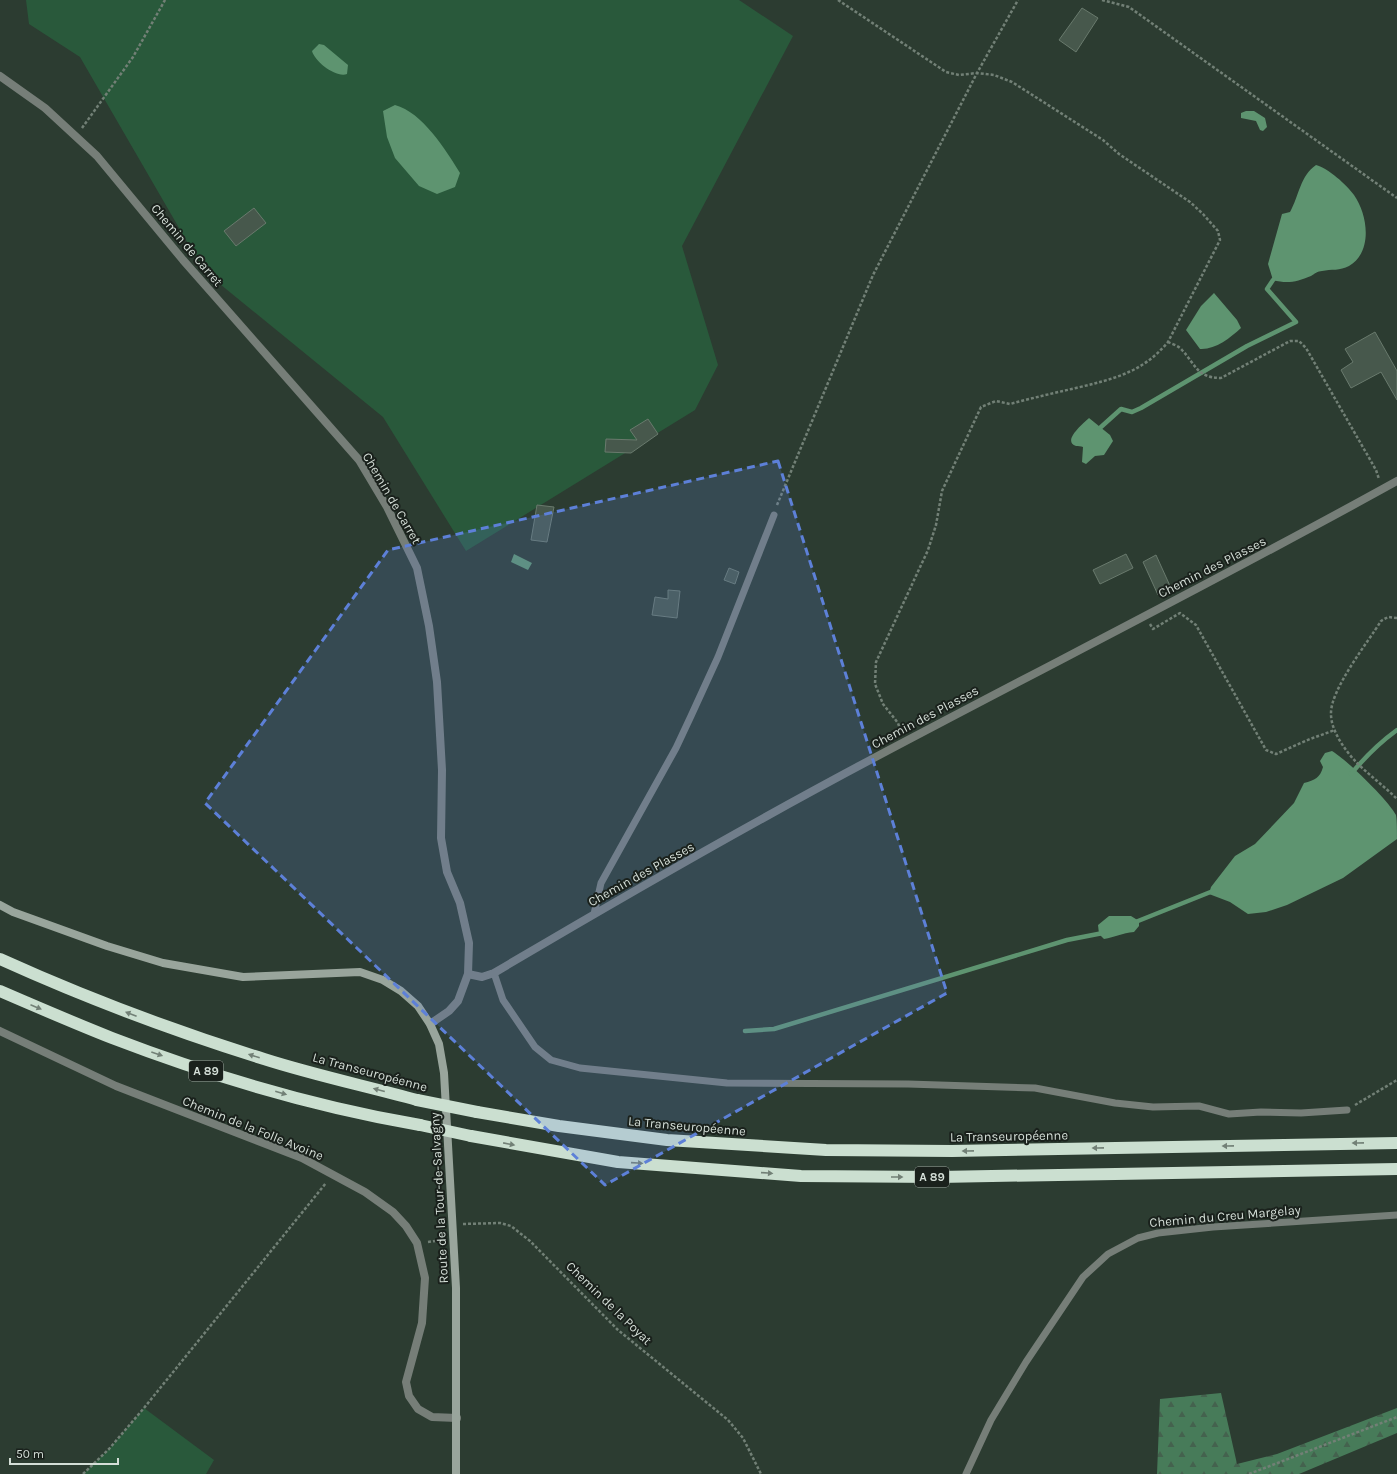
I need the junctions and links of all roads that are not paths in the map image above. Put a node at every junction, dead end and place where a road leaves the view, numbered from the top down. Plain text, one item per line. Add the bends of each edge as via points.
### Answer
1 (0, 76) edge
2 (1397, 481) edge
3 (774, 515) road end
4 (0, 905) edge
5 (594, 914) junction
6 (0, 959) edge
7 (494, 973) junction
8 (468, 974) junction
9 (0, 991) edge
10 (430, 1024) junction
11 (0, 1031) edge
12 (1347, 1110) road end
13 (1397, 1143) edge
14 (1397, 1169) edge
15 (1397, 1215) edge
16 (456, 1418) junction
17 (456, 1474) edge
18 (966, 1474) edge

1 - 8 street, Chemin de Carret via 45,108 97,156 183,260 359,460 387,508 417,568 429,626 437,682 442,770 441,838 447,872 460,903 469,943
2 - 5 street, Chemin des Plasses via 1273,549 902,743
3 - 5 lane via 718,656 691,716 601,883
4 - 10 street, Route de la Tour-de-Salvagny via 107,946 163,963 243,976 360,972 383,980 401,991 418,1006
5 - 7 street, Chemin des Plasses
13 -> 6 highway, La Transeuropéenne / A 89, bridge via 959,1151 826,1150 667,1140 559,1126 417,1100 266,1060 73,992
7 - 8 street, Chemin des Plasses via 482,976
7 - 12 lane via 503,1000 535,1047 551,1060 580,1068 727,1083 1035,1088 1115,1103 1153,1107 1199,1106 1229,1114
8 - 10 street, Chemin de Carret via 458,1001 449,1011
9 -> 14 highway, A 89, bridge via 113,1038 296,1098 367,1116 618,1162 801,1176 939,1177
10 - 16 street, Route de la Tour-de-Salvagny via 439,1044 444,1073 453,1239
11 - 16 street, Chemin de la Folle Avoine via 116,1086 270,1144 334,1174 393,1212 417,1243 425,1278 422,1323 406,1382 409,1396 418,1409 432,1417
15 - 18 lane, Chemin du Creu Margelay via 1221,1226 1158,1233 1138,1238 1108,1254 1083,1277 1026,1362 991,1420
16 - 17 street, Route de la Tour-de-Salvagny

